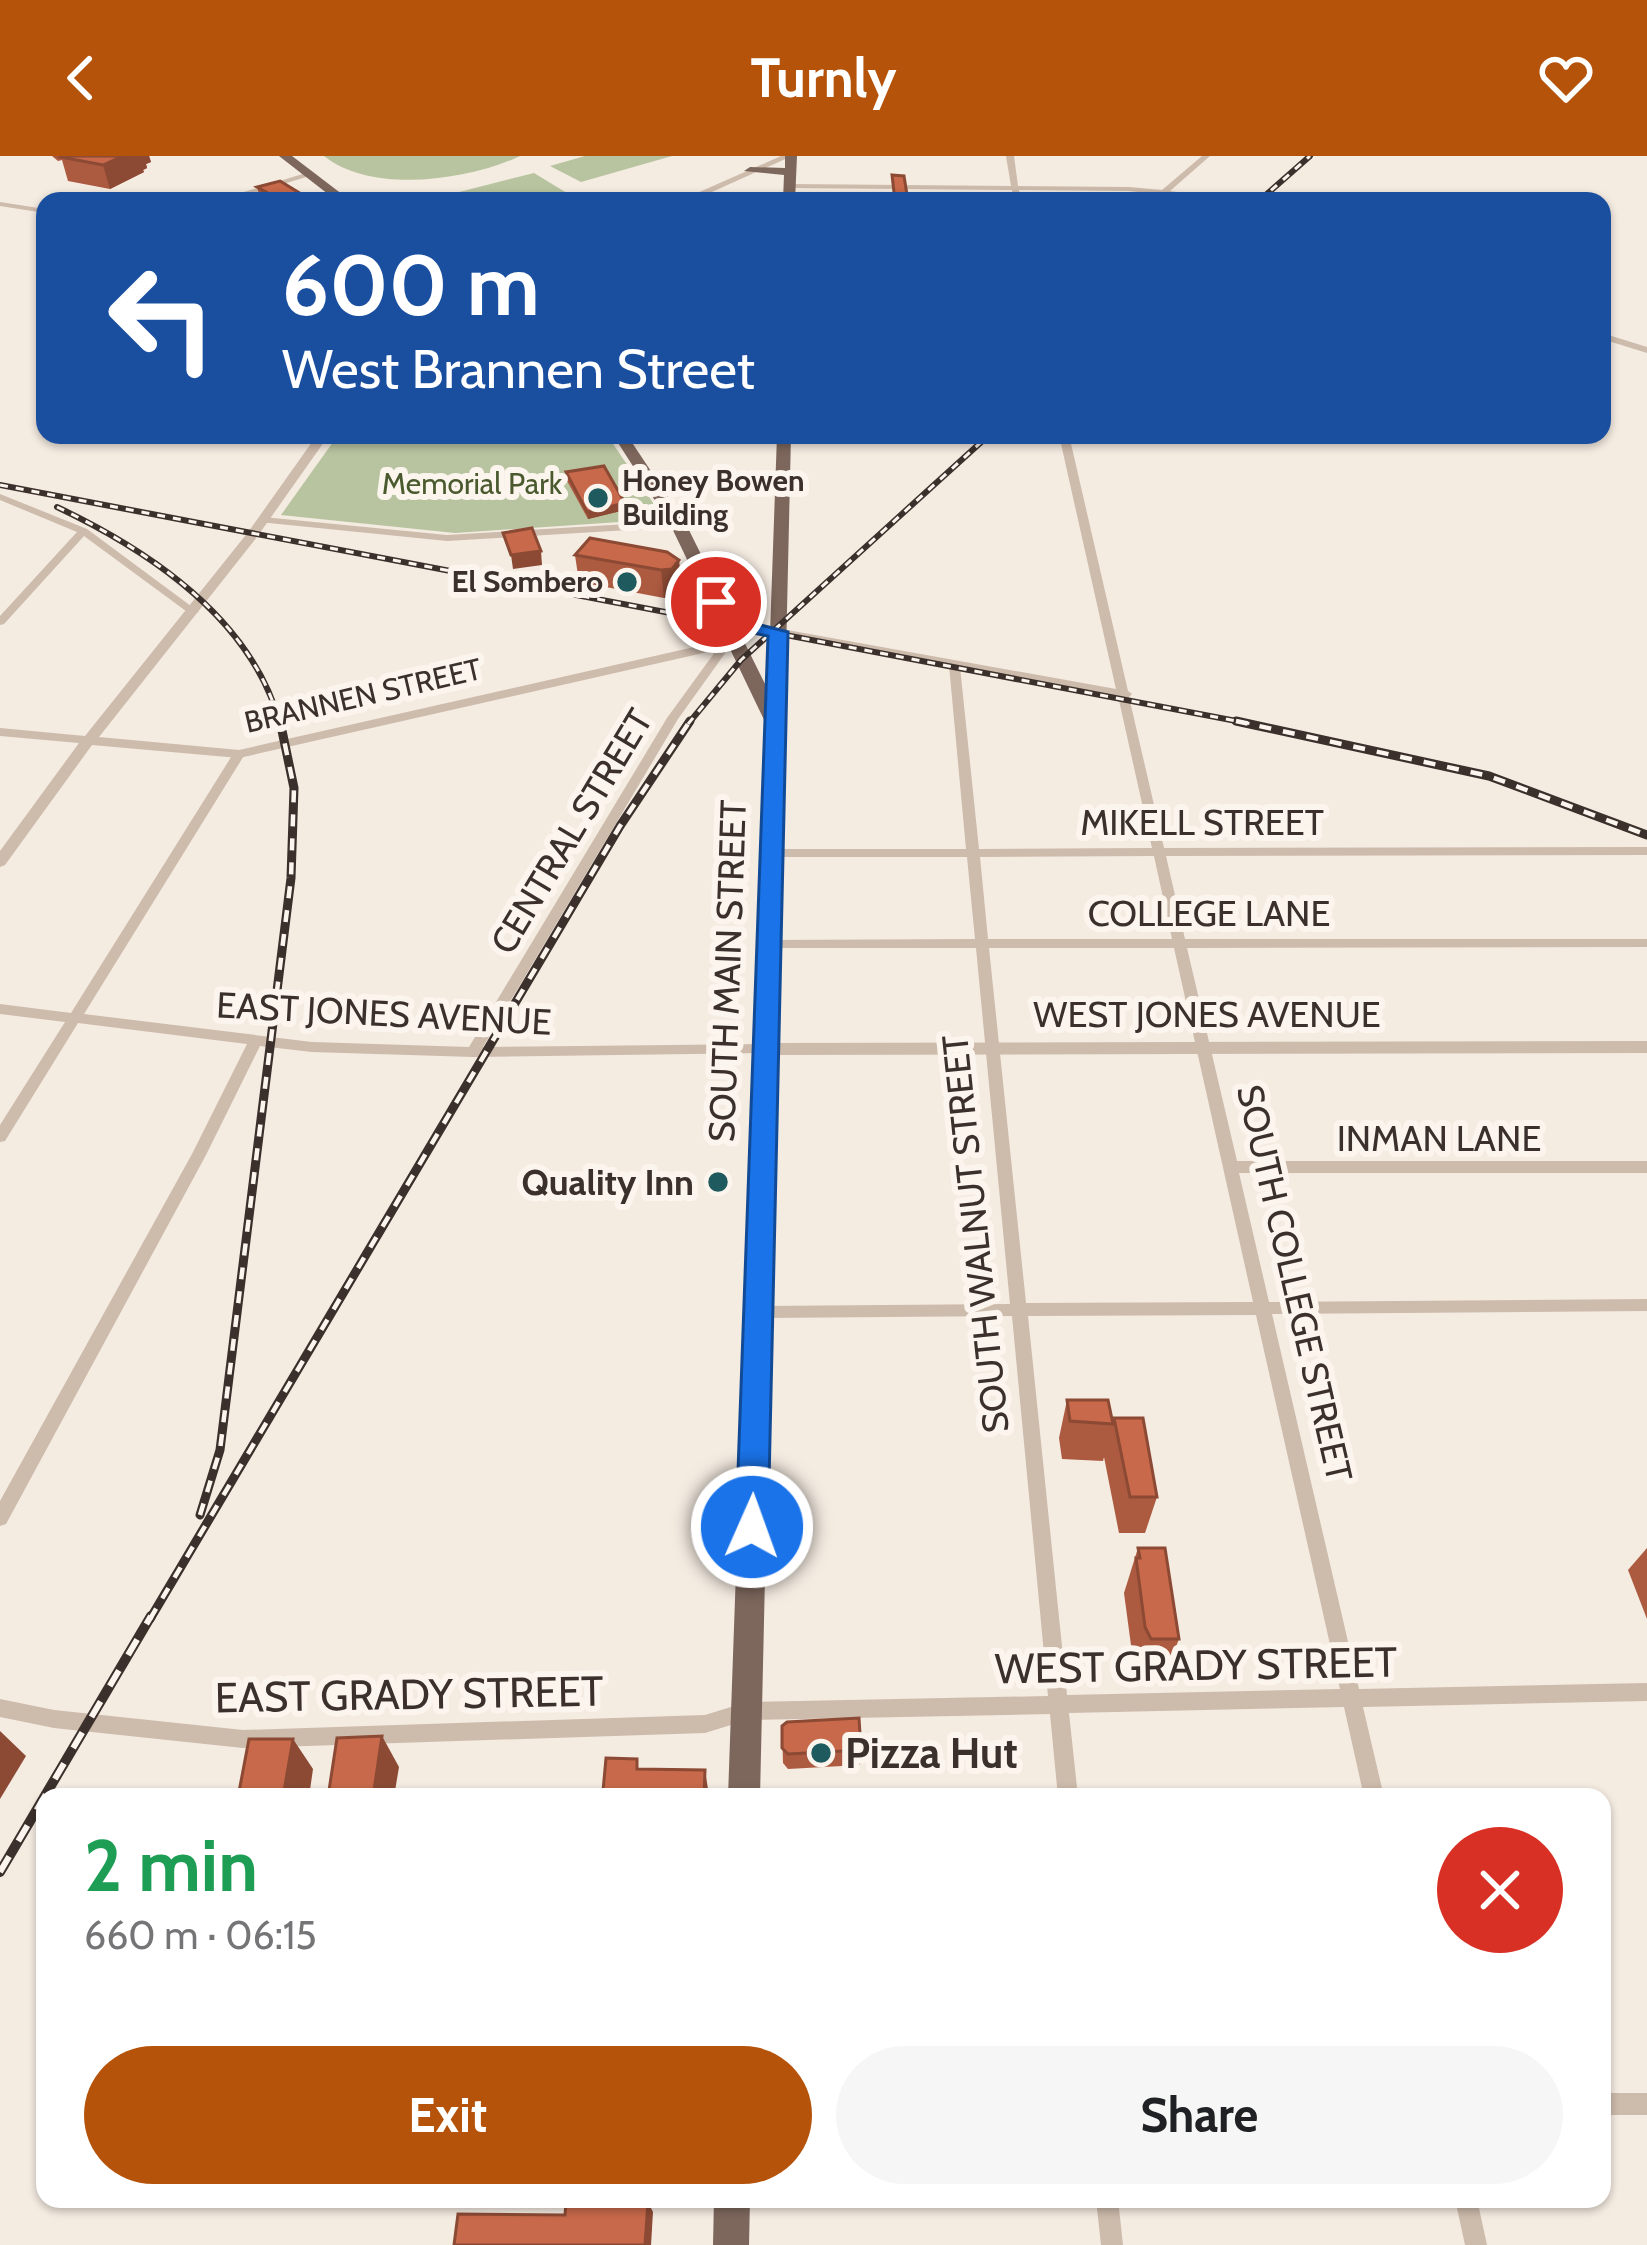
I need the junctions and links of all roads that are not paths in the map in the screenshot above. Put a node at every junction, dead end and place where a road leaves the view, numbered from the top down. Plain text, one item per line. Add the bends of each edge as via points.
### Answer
1 (285, 156) edge
2 (789, 156) edge
3 (1010, 156) edge
4 (1206, 156) edge
5 (750, 171) junction
6 (309, 175) junction
7 (789, 186) edge
8 (1015, 187) junction
9 (1165, 191) junction
10 (250, 192) edge
11 (333, 192) edge
12 (704, 192) edge
13 (1016, 192) edge
14 (1172, 192) edge
15 (0, 204) edge
16 (36, 210) edge
17 (1611, 339) edge
18 (1647, 350) edge
19 (317, 444) edge
20 (626, 444) edge
21 (784, 444) edge
22 (1066, 444) edge
23 (0, 497) edge
24 (263, 520) junction
25 (678, 524) junction
26 (83, 531) junction
27 (194, 612) junction
28 (0, 622) edge
29 (725, 622) junction
30 (778, 633) junction
31 (725, 643) junction
32 (954, 664) junction
33 (1126, 694) junction
34 (775, 724) junction
35 (0, 732) edge
36 (88, 741) junction
37 (239, 754) junction
38 (1647, 851) edge
39 (1162, 852) junction
40 (773, 854) junction
41 (973, 854) junction
42 (0, 862) edge
43 (1647, 943) edge
44 (772, 944) junction
45 (982, 944) junction
46 (1183, 944) junction
47 (0, 1009) edge
48 (77, 1019) junction
49 (255, 1042) junction
50 (1205, 1046) junction
51 (993, 1047) junction
52 (1647, 1047) edge
53 (767, 1049) junction
54 (473, 1052) junction
55 (0, 1137) edge
56 (1231, 1167) junction
57 (1647, 1167) edge
58 (1647, 1305) edge
59 (1264, 1308) junction
60 (1019, 1310) junction
61 (758, 1312) junction
62 (0, 1518) edge
63 (1647, 1692) edge
64 (1351, 1698) junction
65 (1059, 1703) junction
66 (0, 1708) edge
67 (747, 1711) junction
68 (744, 1788) edge
69 (1067, 1788) edge
70 (1372, 1788) edge
71 (1611, 2104) edge
72 (1647, 2104) edge
73 (732, 2208) edge
74 (1108, 2208) edge
75 (1468, 2208) edge
76 (731, 2245) edge
77 (1112, 2245) edge
78 (1476, 2245) edge

1 - 6 main road
2 - 5 street
2 - 7 main road
3 - 8 street
4 - 9 street
5 - 7 main road
5 - 12 street
6 - 10 street
6 - 11 main road
7 - 8 street
8 - 9 street
8 - 13 street
9 - 14 street
15 - 16 street
17 - 18 street
19 - 24 street
20 - 25 main road
21 - 30 main road, SOUTH MAIN STREET
22 - 33 street, SOUTH COLLEGE STREET
23 - 26 street
24 - 25 street via 447,538
24 - 27 street
25 - 29 main road
26 - 27 street
26 - 28 street
27 - 36 street
29 - 30 street
29 - 31 main road
30 - 31 main road
30 - 32 street
30 - 34 main road, SOUTH MAIN STREET
31 - 34 main road
31 - 37 street, BRANNEN STREET
31 - 54 street, CENTRAL STREET
32 - 33 street
32 - 41 street, SOUTH WALNUT STREET
33 - 39 street, SOUTH COLLEGE STREET
34 - 40 main road, SOUTH MAIN STREET
35 - 36 street, BRANNEN STREET
36 - 37 street, BRANNEN STREET
36 - 42 street
37 - 48 street
38 - 39 street, MIKELL STREET
39 - 41 street, MIKELL STREET
39 - 46 street, SOUTH COLLEGE STREET
40 - 41 street, MIKELL STREET
40 - 44 main road, SOUTH MAIN STREET
41 - 45 street, SOUTH WALNUT STREET
43 - 46 street, COLLEGE LANE
44 - 45 street, COLLEGE LANE
44 - 53 main road, SOUTH MAIN STREET
45 - 46 street, COLLEGE LANE
45 - 51 street, SOUTH WALNUT STREET
46 - 50 street, SOUTH COLLEGE STREET
47 - 48 street, EAST JONES AVENUE
48 - 49 street, EAST JONES AVENUE
48 - 55 street
49 - 54 street, EAST JONES AVENUE
49 - 62 street
50 - 51 street, WEST JONES AVENUE
50 - 52 street, WEST JONES AVENUE
50 - 56 street, SOUTH COLLEGE STREET
51 - 53 street, WEST JONES AVENUE
51 - 60 street, SOUTH WALNUT STREET
53 - 54 street, EAST JONES AVENUE
53 - 61 main road, SOUTH MAIN STREET
56 - 57 street, INMAN LANE
56 - 59 street, SOUTH COLLEGE STREET
58 - 59 street
59 - 60 street
59 - 64 street, SOUTH COLLEGE STREET
60 - 61 street
60 - 65 street, SOUTH WALNUT STREET
61 - 67 main road, SOUTH MAIN STREET
63 - 64 street, WEST GRADY STREET
64 - 65 street, WEST GRADY STREET
64 - 70 street, SOUTH COLLEGE STREET
65 - 67 street, WEST GRADY STREET
65 - 69 street, SOUTH WALNUT STREET
66 - 67 street, EAST GRADY STREET via 243,1738 705,1724
67 - 68 main road, SOUTH MAIN STREET
71 - 72 street
73 - 76 main road
74 - 77 street
75 - 78 street

